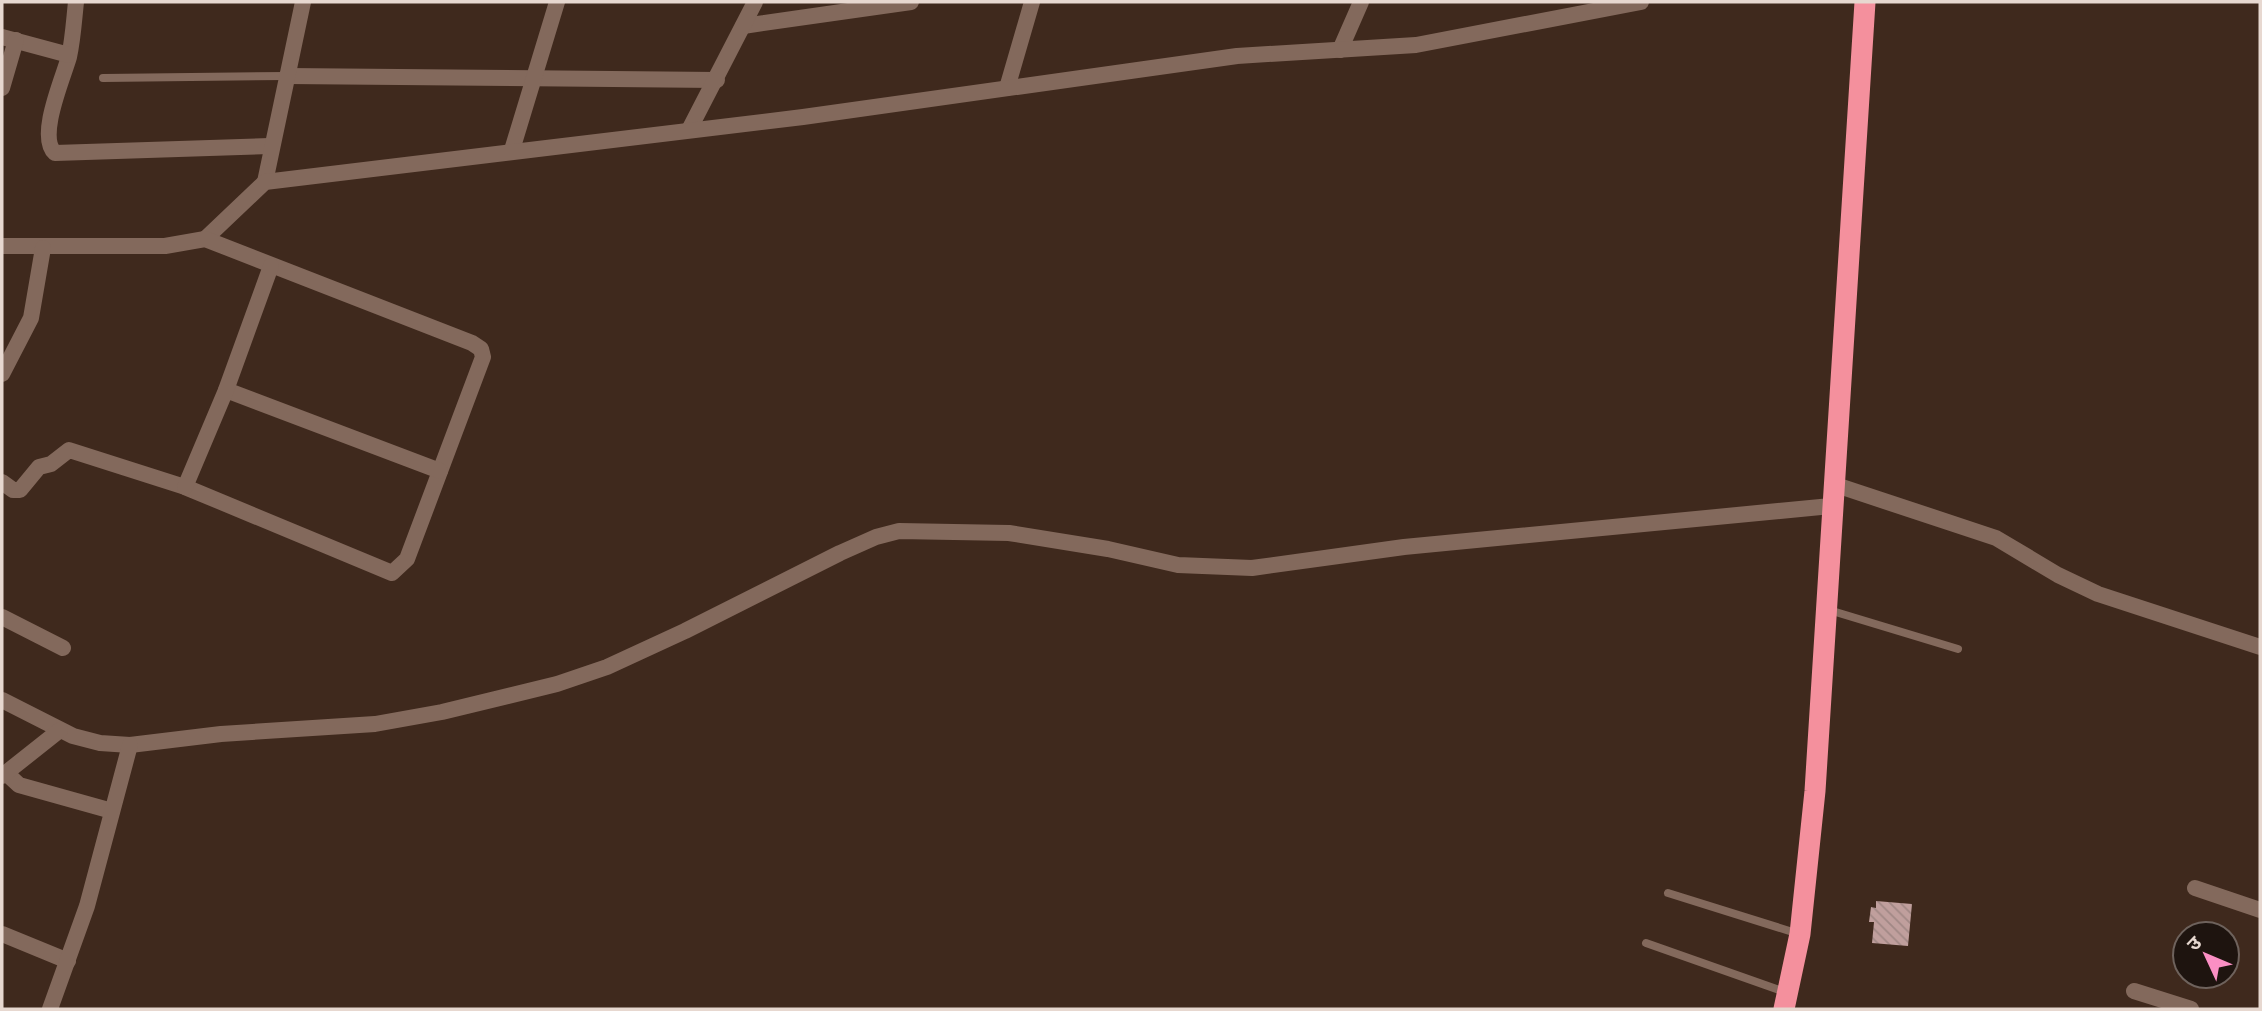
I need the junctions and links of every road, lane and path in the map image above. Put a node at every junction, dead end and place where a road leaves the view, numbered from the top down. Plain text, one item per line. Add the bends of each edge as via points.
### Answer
1 (76, 2) edge
2 (303, 2) edge
3 (557, 2) edge
4 (755, 2) edge
5 (911, 2) edge
6 (1032, 2) edge
7 (1361, 2) edge
8 (1641, 2) edge
9 (1865, 2) edge
10 (743, 26) junction
11 (9, 38) edge
12 (1340, 50) junction
13 (69, 55) junction
14 (286, 76) junction
15 (535, 76) junction
16 (103, 78) dead end
17 (718, 80) junction
18 (2, 88) edge
19 (1007, 88) junction
20 (689, 131) junction
21 (270, 146) junction
22 (512, 150) junction
23 (265, 182) junction
24 (205, 239) junction
25 (2, 246) edge
26 (43, 248) junction
27 (271, 266) junction
28 (2, 374) edge
29 (226, 390) junction
30 (440, 471) junction
31 (2, 482) edge
32 (1833, 484) junction
33 (185, 487) junction
34 (1831, 506) junction
35 (1826, 610) junction
36 (2, 617) edge
37 (2260, 647) edge
38 (63, 648) dead end
39 (1958, 649) dead end
40 (2, 700) edge
41 (60, 730) junction
42 (130, 745) junction
43 (4, 775) edge
44 (112, 811) junction
45 (2195, 888) dead end
46 (1668, 893) dead end
47 (2260, 910) edge
48 (2, 934) edge
49 (1800, 934) junction
50 (1646, 943) dead end
51 (68, 961) junction
52 (2134, 991) dead end
53 (1786, 1001) edge
54 (50, 1009) edge
55 (2192, 1009) edge

1 - 13 street
2 - 14 street
3 - 15 street
4 - 10 street
5 - 10 street
6 - 19 street
7 - 12 street
8 - 12 street via 1416,45
9 - 32 highway
10 - 17 street
11 - 13 street
11 - 18 street
12 - 19 street via 1237,56
13 - 21 street via 48,140 55,153
14 - 15 street
14 - 16 lane
14 - 21 street
15 - 17 street
15 - 22 street
17 - 20 street
19 - 20 street
20 - 22 street
21 - 23 street
22 - 23 street
23 - 24 street
24 - 26 street via 165,246
24 - 27 street
25 - 26 street
26 - 28 street via 31,317
27 - 29 street
27 - 30 street via 481,349 483,362
29 - 30 street
29 - 33 street
30 - 33 street via 407,559 392,573
31 - 33 street via 20,490 39,467 69,450
32 - 34 highway
32 - 37 street via 1996,538 2098,594
34 - 35 highway
34 - 42 street via 1404,547 1252,568 1178,565 1009,533 899,531 840,553 646,650 557,684 375,724
35 - 39 lane
35 - 49 highway via 1815,791
36 - 38 street
40 - 41 street
41 - 42 street via 100,743
41 - 43 street
42 - 44 street
43 - 44 street via 19,785
44 - 51 street
45 - 47 street
46 - 49 lane
48 - 51 street
49 - 53 highway
50 - 53 lane
51 - 54 street
52 - 55 street

